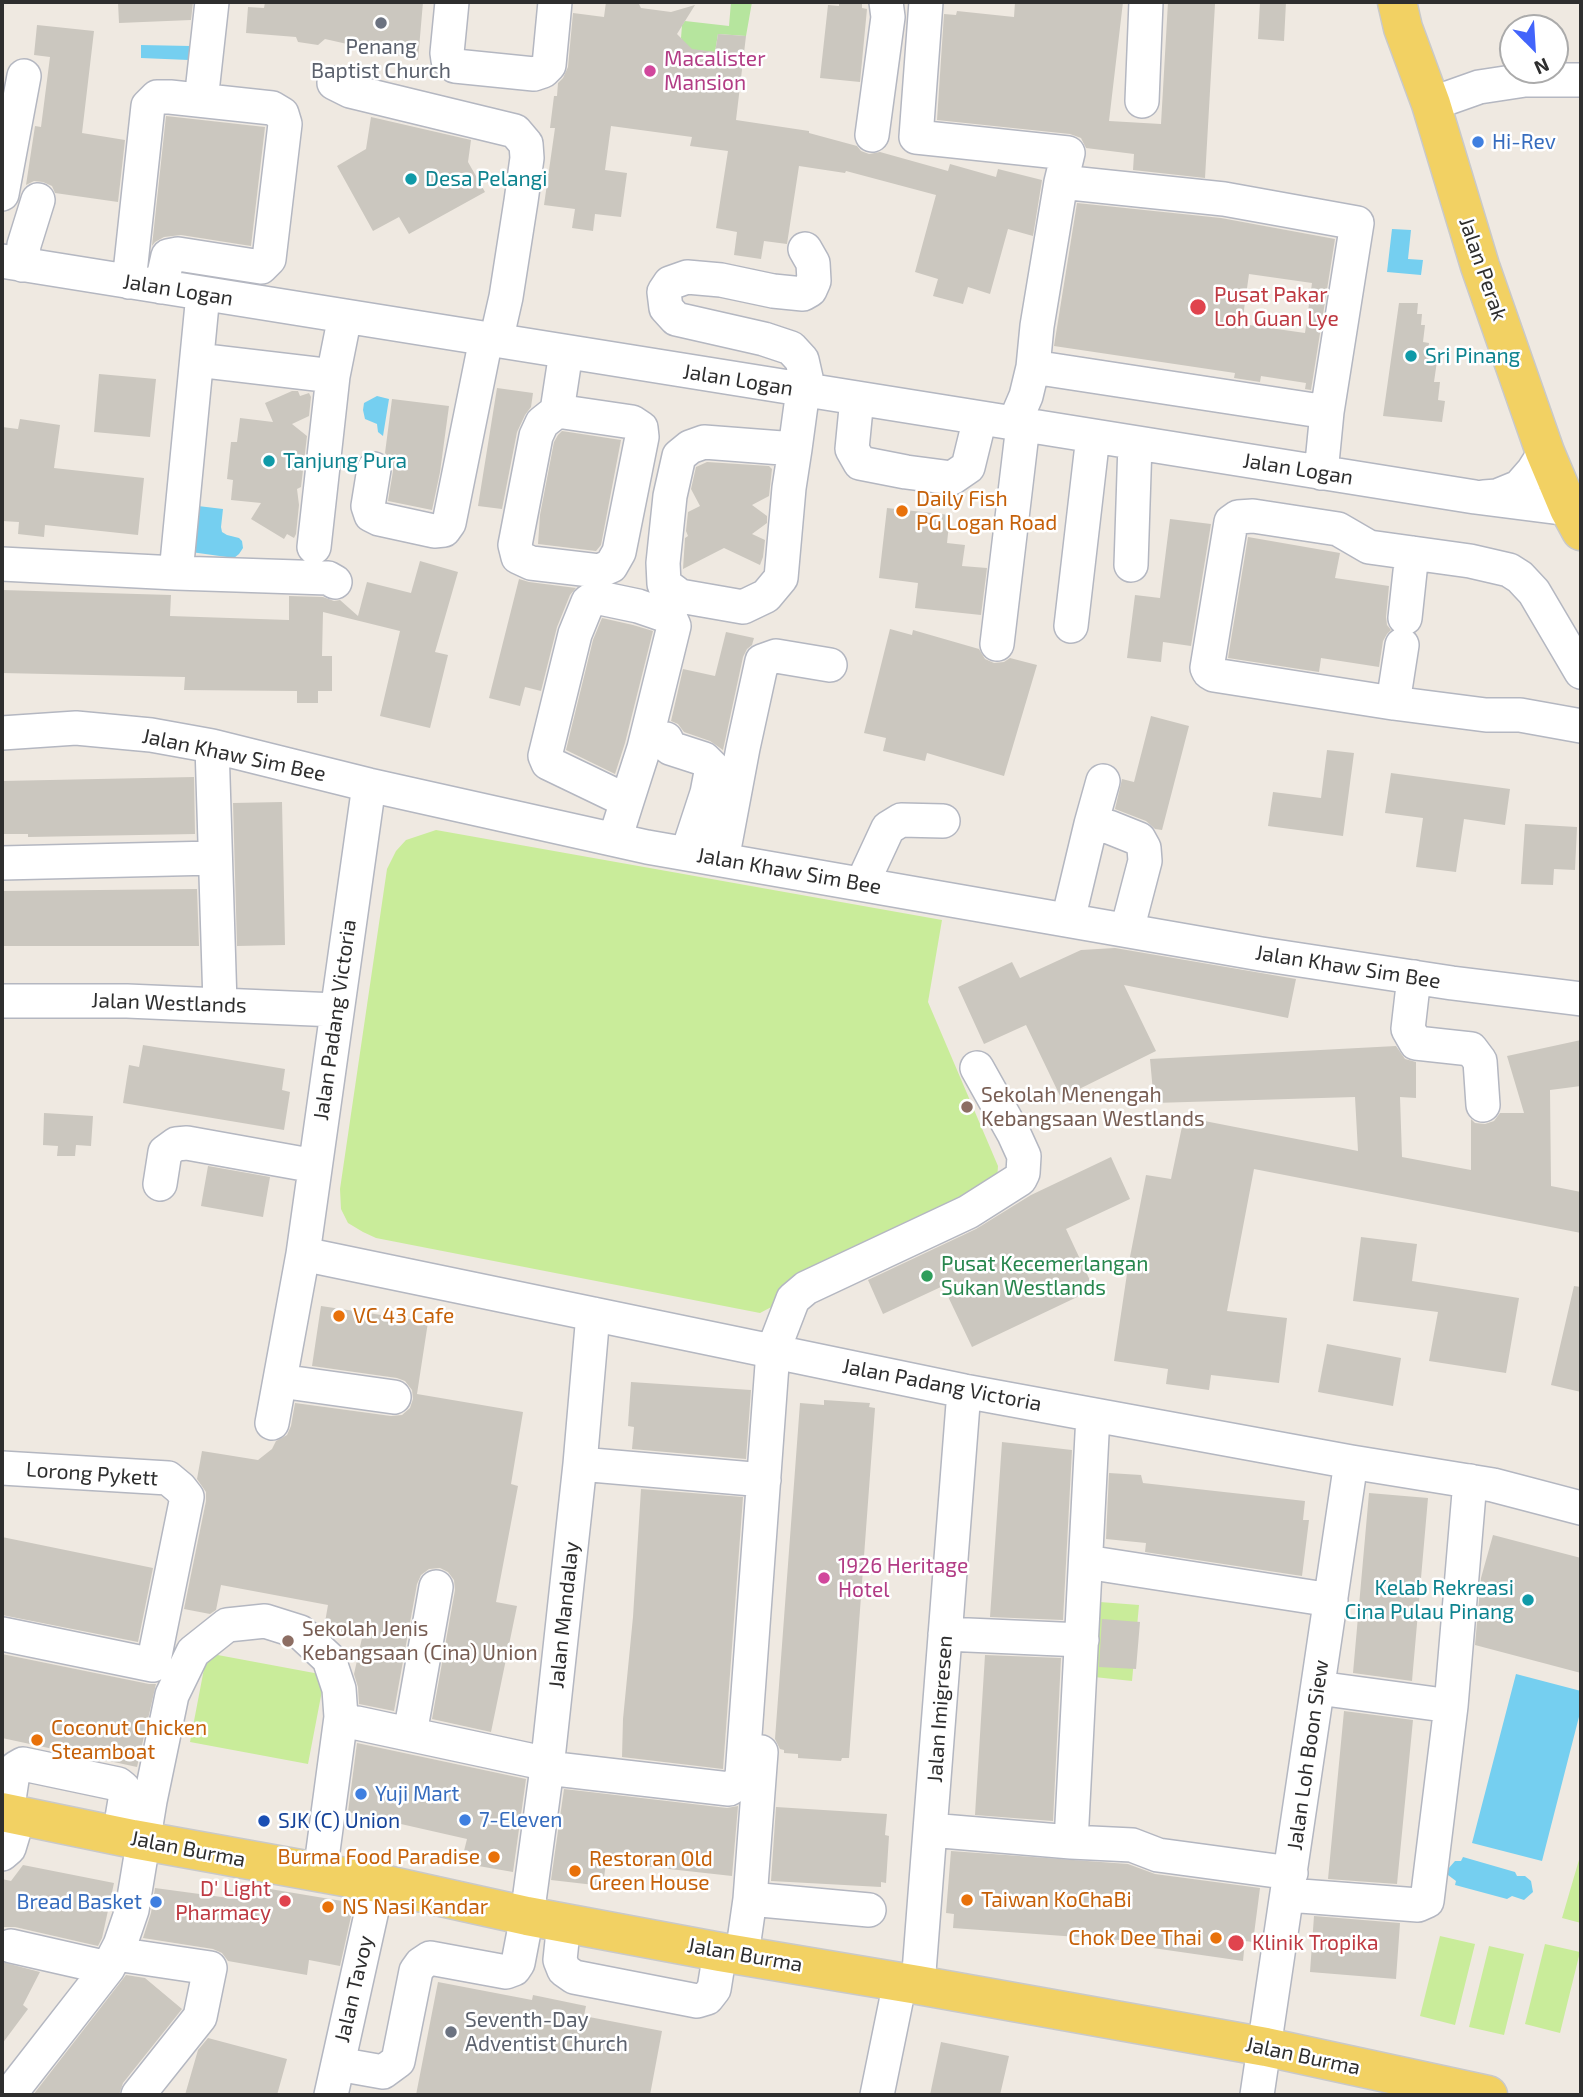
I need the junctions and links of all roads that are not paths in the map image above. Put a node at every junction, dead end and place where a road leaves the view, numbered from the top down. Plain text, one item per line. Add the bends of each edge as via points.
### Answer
1 (212, 2) edge
2 (452, 2) edge
3 (555, 2) edge
4 (886, 2) edge
5 (926, 2) edge
6 (1146, 2) edge
7 (1397, 2) edge
8 (1409, 2) edge
9 (24, 76) dead end
10 (1581, 80) edge
11 (203, 83) dead end
12 (334, 83) dead end
13 (1142, 101) dead end
14 (1431, 104) junction
15 (872, 135) dead end
16 (1061, 182) junction
17 (2, 194) edge
18 (38, 200) dead end
19 (805, 249) dead end
20 (12, 263) edge
21 (129, 282) junction
22 (161, 287) junction
23 (203, 294) junction
24 (345, 316) junction
25 (491, 340) junction
26 (566, 352) junction
27 (197, 360) junction
28 (1033, 367) junction
29 (333, 376) junction
30 (806, 390) junction
31 (857, 398) junction
32 (557, 411) junction
33 (1327, 412) junction
34 (980, 418) junction
35 (1019, 424) junction
36 (1093, 436) junction
37 (1135, 443) junction
38 (795, 449) junction
39 (1545, 452) junction
40 (374, 469) dead end
41 (1334, 475) junction
42 (1475, 497) junction
43 (1577, 515) edge
44 (1338, 529) junction
45 (314, 547) dead end
46 (1412, 553) junction
47 (2, 564) edge
48 (1131, 565) dead end
49 (176, 573) junction
50 (335, 582) dead end
51 (1071, 626) dead end
52 (997, 645) dead end
53 (830, 665) dead end
54 (1581, 673) edge
55 (1393, 703) junction
56 (1581, 726) edge
57 (2, 733) edge
58 (666, 739) dead end
59 (212, 746) junction
60 (1103, 781) dead end
61 (369, 785) junction
62 (627, 801) junction
63 (943, 821) dead end
64 (1091, 824) junction
65 (615, 839) junction
66 (687, 854) junction
67 (214, 858) junction
68 (722, 860) junction
69 (2, 863) edge
70 (862, 884) junction
71 (1068, 920) junction
72 (1127, 930) junction
73 (1414, 977) junction
74 (1581, 999) edge
75 (2, 1001) edge
76 (220, 1004) junction
77 (336, 1010) junction
78 (977, 1068) dead end
79 (1483, 1105) dead end
80 (315, 1166) junction
81 (160, 1184) dead end
82 (303, 1254) junction
83 (593, 1314) junction
84 (782, 1353) junction
85 (280, 1381) junction
86 (964, 1391) junction
87 (394, 1397) dead end
88 (1093, 1415) junction
89 (272, 1423) dead end
90 (1351, 1462) junction
91 (580, 1464) junction
92 (2, 1468) edge
93 (764, 1480) junction
94 (1470, 1481) junction
95 (1581, 1508) edge
96 (1086, 1562) junction
97 (436, 1587) dead end
98 (1331, 1600) junction
99 (2, 1634) edge
100 (945, 1634) junction
101 (1082, 1640) junction
102 (1318, 1688) junction
103 (1451, 1706) junction
104 (358, 1723) dead end
105 (410, 1734) junction
106 (548, 1766) junction
107 (9, 1813) edge
108 (930, 1830) junction
109 (131, 1838) junction
110 (1071, 1842) junction
111 (2, 1854) edge
112 (320, 1873) junction
113 (378, 1883) junction
114 (1290, 1884) junction
115 (750, 1899) junction
116 (869, 1910) dead end
117 (545, 1919) junction
118 (11, 1946) dead end
119 (731, 1953) junction
120 (112, 1961) junction
121 (909, 1983) junction
122 (1266, 2047) junction
123 (334, 2080) edge
124 (9, 2095) edge
125 (138, 2095) edge
126 (877, 2095) edge
127 (1257, 2095) edge
128 (1489, 2095) edge

1 - 11 street
2 - 3 street via 448,60 455,66 534,74 549,65
4 - 15 street via 888,17
5 - 16 street via 916,137 1068,153
6 - 13 street
7 - 14 main road, Jalan Perak
8 - 14 main road via 1432,82
9 - 17 street
10 - 14 street via 1525,80 1479,87
12 - 25 street via 349,91 515,131 526,144 506,297
14 - 39 main road, Jalan Perak via 1480,266
16 - 28 street
16 - 33 street via 1224,199 1357,223
18 - 20 street via 24,245
19 - 30 street via 813,263 814,281 803,294 687,277 670,283 664,292 666,308 676,318 791,348 802,360
20 - 21 street, Jalan Logan
21 - 22 street, Jalan Logan
21 - 22 street via 148,106 157,97 170,97 272,108 282,114 285,124 269,260 261,267 168,256
22 - 23 street, Jalan Logan
23 - 24 street, Jalan Logan
23 - 27 street
24 - 25 street, Jalan Logan
24 - 29 street
25 - 26 street, Jalan Logan
25 - 40 street via 444,530 371,515 368,506
26 - 30 street, Jalan Logan
26 - 32 street
27 - 29 street
27 - 49 street
28 - 33 street
28 - 35 street
29 - 45 street
30 - 31 street, Jalan Logan
30 - 38 street
31 - 34 street, Jalan Logan
31 - 34 street via 852,449 860,463 906,472 952,478 968,467
32 - 32 street via 632,422 641,428 619,552 611,566 600,571 531,564 518,557 515,545 536,436 542,423
33 - 41 street
34 - 35 street, Jalan Logan
35 - 36 street, Jalan Logan
35 - 52 street
36 - 37 street, Jalan Logan
36 - 51 street
37 - 41 street, Jalan Logan
37 - 48 street
38 - 38 street via 781,578 766,596 743,607 680,596 664,584 670,496 679,456 704,442
39 - 42 street, Jalan Logan via 1519,487 1497,496
39 - 43 main road, Jalan Perak
41 - 42 street, Jalan Logan
41 - 44 street
42 - 43 street, Jalan Logan
44 - 46 street via 1369,547
44 - 55 street via 1246,516 1231,522 1207,668 1213,675
46 - 54 street via 1470,561 1520,577 1534,592
46 - 55 street
47 - 49 street
49 - 50 street via 328,578
53 - 68 street via 776,656 762,661
55 - 56 street via 1486,716 1520,715
57 - 59 street, Jalan Khaw Sim Bee via 76,728
58 - 66 street via 670,748 704,759 712,767
59 - 61 street, Jalan Khaw Sim Bee
59 - 67 street
60 - 64 street
61 - 65 street, Jalan Khaw Sim Bee
61 - 77 street, Jalan Padang Victoria
62 - 62 street via 674,626 670,617 595,597 588,602 575,634 545,756 548,763
62 - 65 street
63 - 70 street via 901,820 888,828
64 - 71 street
64 - 72 street via 1139,839 1144,848
65 - 66 street, Jalan Khaw Sim Bee
66 - 68 street, Jalan Khaw Sim Bee
67 - 69 street
67 - 76 street
68 - 70 street, Jalan Khaw Sim Bee
70 - 71 street, Jalan Khaw Sim Bee
71 - 72 street, Jalan Khaw Sim Bee
72 - 73 street, Jalan Khaw Sim Bee
73 - 74 street, Jalan Khaw Sim Bee
73 - 79 street via 1408,1029 1416,1042 1471,1049 1480,1062
75 - 76 street, Jalan Westlands
76 - 77 street, Jalan Westlands
77 - 80 street, Jalan Padang Victoria
78 - 84 street via 1024,1156 1020,1179 968,1212 806,1288 793,1298
80 - 81 street via 176,1144 165,1152
80 - 82 street, Jalan Padang Victoria
82 - 83 street, Jalan Padang Victoria
82 - 85 street, Jalan Padang Victoria
83 - 84 street, Jalan Padang Victoria
83 - 91 street, Jalan Mandalay
84 - 86 street, Jalan Padang Victoria
84 - 93 street
84 - 115 street
85 - 87 street
85 - 89 street, Jalan Padang Victoria
86 - 88 street, Jalan Padang Victoria
86 - 100 street, Jalan Imigresen
88 - 90 street, Jalan Padang Victoria
88 - 96 street
90 - 94 street, Jalan Padang Victoria
90 - 98 street, Jalan Loh Boon Siew
91 - 93 street
91 - 106 street, Jalan Mandalay
92 - 99 street, Lorong Pykett via 168,1478 187,1497 153,1665
93 - 106 street via 740,1782 729,1789
94 - 95 street, Jalan Padang Victoria
94 - 103 street
96 - 98 street
96 - 101 street
97 - 105 street
98 - 102 street, Jalan Loh Boon Siew
100 - 101 street
100 - 108 street, Jalan Imigresen
101 - 110 street
102 - 103 street
102 - 114 street, Jalan Loh Boon Siew
103 - 114 street via 1427,1901 1418,1905
104 - 105 street
105 - 106 street
106 - 117 street, Jalan Mandalay
107 - 109 main road, Jalan Burma
107 - 109 street via 13,1773 23,1764 118,1784 126,1794
107 - 111 street via 9,1848
108 - 110 street
108 - 121 street, Jalan Imigresen
109 - 112 main road, Jalan Burma
109 - 112 street via 172,1695 193,1652 227,1625 265,1621 300,1632 329,1659 339,1689 341,1717
109 - 120 street via 132,1910
110 - 114 street via 1132,1844 1158,1855
112 - 113 main road, Jalan Burma
113 - 117 main road, Jalan Burma
113 - 123 street, Jalan Tavoy
114 - 122 street, Jalan Loh Boon Siew
115 - 116 street
115 - 119 street
117 - 119 main road, Jalan Burma
117 - 119 street via 564,1970 575,1977 697,2001 714,1989
117 - 123 street via 514,1969 506,1972 430,1958 421,1964 398,2061 383,2072
118 - 120 street
119 - 121 main road, Jalan Burma
120 - 124 street
120 - 125 street via 209,1968 200,2017
121 - 122 main road, Jalan Burma
121 - 126 street, Jalan Imigresen
122 - 127 street, Jalan Loh Boon Siew
122 - 128 main road, Jalan Burma

